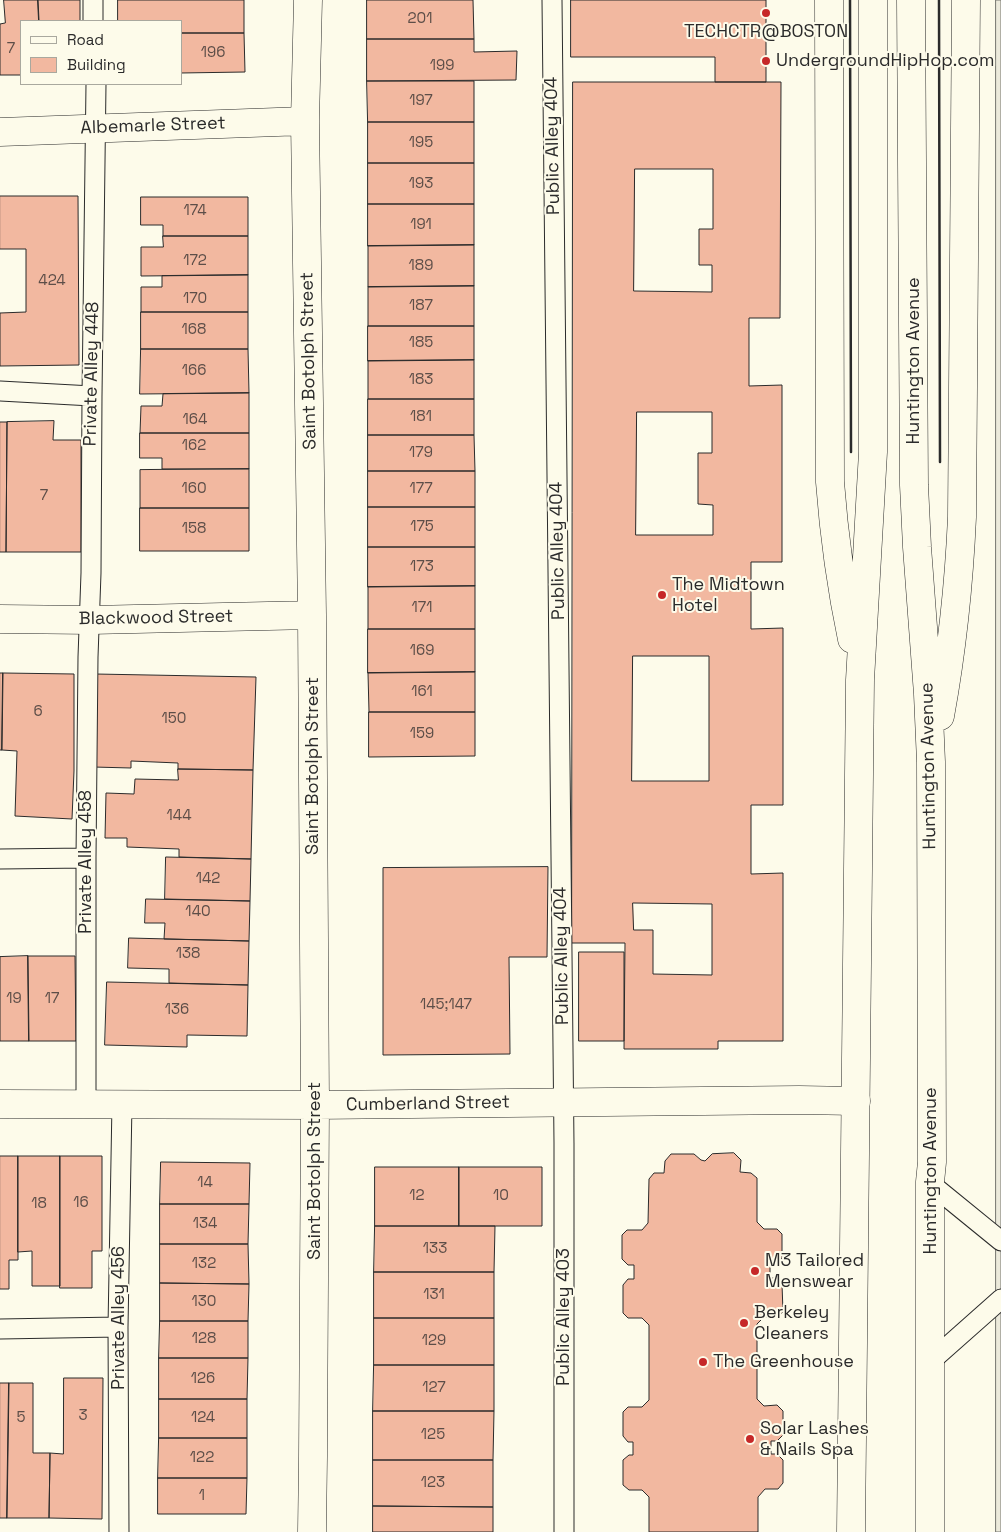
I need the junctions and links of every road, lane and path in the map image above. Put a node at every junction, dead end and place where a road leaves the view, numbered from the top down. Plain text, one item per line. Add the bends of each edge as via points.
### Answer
1 (93, 0) edge
2 (308, 0) edge
3 (552, 0) edge
4 (829, 0) edge
5 (873, 0) edge
6 (911, 0) edge
7 (966, 0) edge
8 (93, 20) edge
9 (96, 85) edge
10 (305, 121) junction
11 (96, 127) junction
12 (0, 132) edge
13 (0, 391) edge
14 (92, 396) junction
15 (312, 615) junction
16 (0, 619) edge
17 (90, 620) junction
18 (860, 680) junction
19 (931, 762) junction
20 (86, 858) junction
21 (0, 859) edge
22 (856, 1101) junction
23 (564, 1102) junction
24 (122, 1103) junction
25 (0, 1104) edge
26 (86, 1104) junction
27 (315, 1105) junction
28 (931, 1184) junction
29 (1001, 1241) edge
30 (1001, 1299) edge
31 (118, 1327) junction
32 (0, 1329) edge
33 (930, 1362) junction
34 (119, 1532) edge
35 (312, 1532) edge
36 (564, 1532) edge
37 (852, 1532) edge
38 (930, 1532) edge

1 - 8 lane
2 - 10 main road, Saint Botolph Street
3 - 23 lane, Public Alley 404
4 - 18 main road via 830,482 841,585
5 - 18 main road via 873,452
6 - 19 main road, Huntington Avenue via 914,485
7 - 19 main road via 960,567 949,664
9 - 11 lane, Private Alley 448
10 - 11 main road, Albemarle Street
10 - 15 main road, Saint Botolph Street
11 - 12 main road, Albemarle Street
11 - 14 lane, Private Alley 448
13 - 14 lane
14 - 17 lane, Private Alley 448
15 - 17 main road, Blackwood Street
15 - 27 main road, Saint Botolph Street
16 - 17 main road, Blackwood Street
17 - 20 lane, Private Alley 458
18 - 22 main road
19 - 28 main road, Huntington Avenue
20 - 21 lane
20 - 26 lane, Private Alley 458
22 - 23 main road, Cumberland Street
22 - 37 main road
23 - 27 main road, Cumberland Street
23 - 36 lane, Public Alley 403
24 - 26 main road, Cumberland Street
24 - 27 main road, Cumberland Street
24 - 31 lane, Private Alley 456
25 - 26 main road, Cumberland Street
27 - 35 main road, Saint Botolph Street
28 - 29 lane
28 - 33 main road, Huntington Avenue
30 - 33 lane
31 - 32 lane
31 - 34 lane, Private Alley 456
33 - 38 main road, Huntington Avenue

